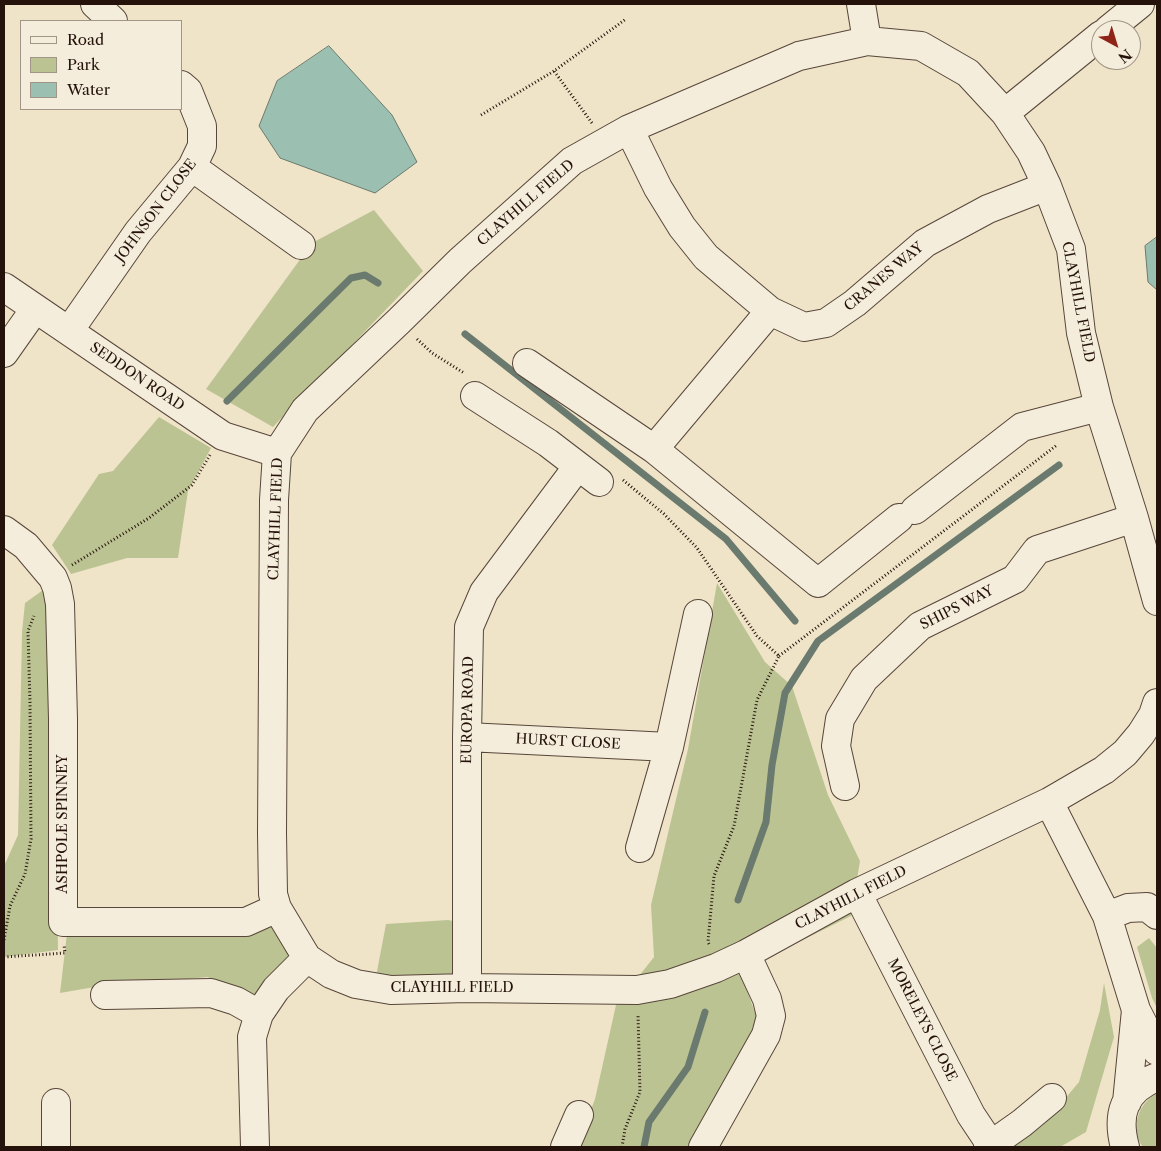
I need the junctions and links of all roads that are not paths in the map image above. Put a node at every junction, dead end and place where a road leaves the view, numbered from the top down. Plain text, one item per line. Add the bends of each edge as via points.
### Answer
1 (95, 4) edge
2 (861, 4) edge
3 (1140, 4) edge
4 (1150, 4) edge
5 (1157, 12) edge
6 (112, 20) edge
7 (1120, 20) edge
8 (867, 41) junction
9 (1091, 43) edge
10 (182, 86) edge
11 (1005, 114) junction
12 (617, 135) junction
13 (192, 167) junction
14 (1047, 186) junction
15 (301, 245) dead end
16 (4, 287) edge
17 (35, 309) junction
18 (770, 311) junction
19 (69, 331) junction
20 (4, 353) edge
21 (527, 363) dead end
22 (470, 385) road end
23 (1099, 407) junction
24 (654, 449) junction
25 (277, 453) junction
26 (578, 466) junction
27 (609, 479) road end
28 (1134, 518) junction
29 (4, 530) edge
30 (1150, 551) edge
31 (1157, 601) edge
32 (698, 614) dead end
33 (1157, 703) edge
34 (468, 737) junction
35 (669, 748) junction
36 (845, 786) dead end
37 (1048, 802) junction
38 (640, 848) dead end
39 (857, 893) junction
40 (277, 908) junction
41 (1157, 915) edge
42 (1107, 916) junction
43 (746, 954) junction
44 (307, 958) junction
45 (467, 988) junction
46 (105, 995) dead end
47 (1136, 1010) junction
48 (260, 1014) junction
49 (1157, 1051) edge
50 (1157, 1077) edge
51 (1052, 1098) dead end
52 (1126, 1102) junction
53 (56, 1103) dead end
54 (579, 1115) dead end
55 (1117, 1141) edge
56 (990, 1146) edge
57 (56, 1147) edge
58 (254, 1147) edge
59 (566, 1147) edge
60 (702, 1147) edge

1 - 6 street
2 - 8 street
3 - 7 street
4 - 5 street
8 - 11 street, CLAYHILL FIELD via 920,46 968,73
8 - 12 street, CLAYHILL FIELD via 799,56
9 - 11 street
10 - 13 street, JOHNSON CLOSE via 188,91 202,126 202,146
11 - 14 street, CLAYHILL FIELD
12 - 18 street, CRANES WAY via 706,257
12 - 25 street, CLAYHILL FIELD via 572,160 460,261 305,410
13 - 15 street
13 - 19 street, JOHNSON CLOSE via 138,232
14 - 18 street, CRANES WAY via 988,209 925,242 855,303 826,323 804,326
14 - 23 street, CLAYHILL FIELD via 1071,249 1081,333
16 - 17 street, SEDDON ROAD
17 - 19 street, SEDDON ROAD
17 - 20 street
18 - 24 street
19 - 25 street, SEDDON ROAD via 223,436
21 - 24 street
22 - 26 street
23 - 24 street via 1022,427 818,583
23 - 28 street, CLAYHILL FIELD
25 - 40 street, CLAYHILL FIELD via 272,833 273,894
26 - 27 street
26 - 34 street, EUROPA ROAD via 484,592 469,627
28 - 30 street, CLAYHILL FIELD
28 - 36 street, SHIPS WAY via 1037,550 1015,579 920,626 864,679 840,720 836,746
29 - 40 street, ASHPOLE SPINNEY via 26,546 55,583 60,604 62,922 246,922
30 - 31 street, CLAYHILL FIELD
32 - 35 street
33 - 37 street, CLAYHILL FIELD via 1141,734 1125,753 1104,770
34 - 35 street, HURST CLOSE
34 - 45 street, EUROPA ROAD
35 - 38 street
37 - 39 street, CLAYHILL FIELD
37 - 42 street
39 - 43 street, CLAYHILL FIELD
39 - 56 street, MORELEYS CLOSE
40 - 44 street, CLAYHILL FIELD
41 - 42 street via 1147,907 1128,908
42 - 47 street
43 - 45 street, CLAYHILL FIELD via 670,984 638,990
43 - 60 street via 767,999 771,1016 766,1035
44 - 45 street, CLAYHILL FIELD via 331,974 356,984 391,990
44 - 48 street via 276,989
46 - 48 street via 211,993
47 - 49 street
47 - 52 street
48 - 58 street via 252,1037
50 - 52 street via 1135,1090
51 - 56 street, MORELEYS CLOSE
52 - 55 street
53 - 57 street
54 - 59 street

